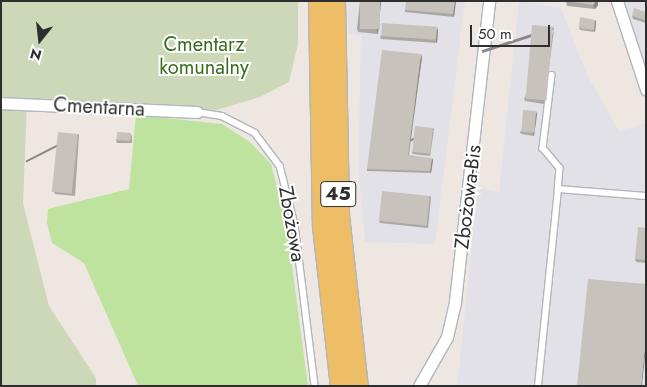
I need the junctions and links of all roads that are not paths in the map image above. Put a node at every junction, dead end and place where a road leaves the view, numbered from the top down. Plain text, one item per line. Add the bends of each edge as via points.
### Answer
1 (318, 1) edge
2 (335, 1) edge
3 (490, 1) edge
4 (617, 1) edge
5 (552, 75) dead end
6 (646, 89) edge
7 (1, 103) edge
8 (197, 112) joint
9 (558, 189) junction
10 (646, 196) edge
11 (315, 386) edge
12 (340, 386) edge
13 (358, 386) edge
14 (420, 386) edge
15 (538, 386) edge

1 - 12 main road, 45 via 322,226
2 - 13 main road, 45 via 339,215
3 - 14 street, Zbożowa-Bis via 455,301 447,337
4 - 6 street
5 - 9 lane via 543,148 560,168
7 - 8 street, Cmentarna
8 - 11 lane, Zbożowa via 222,116 254,133 280,166 295,226
9 - 10 lane
9 - 15 lane

